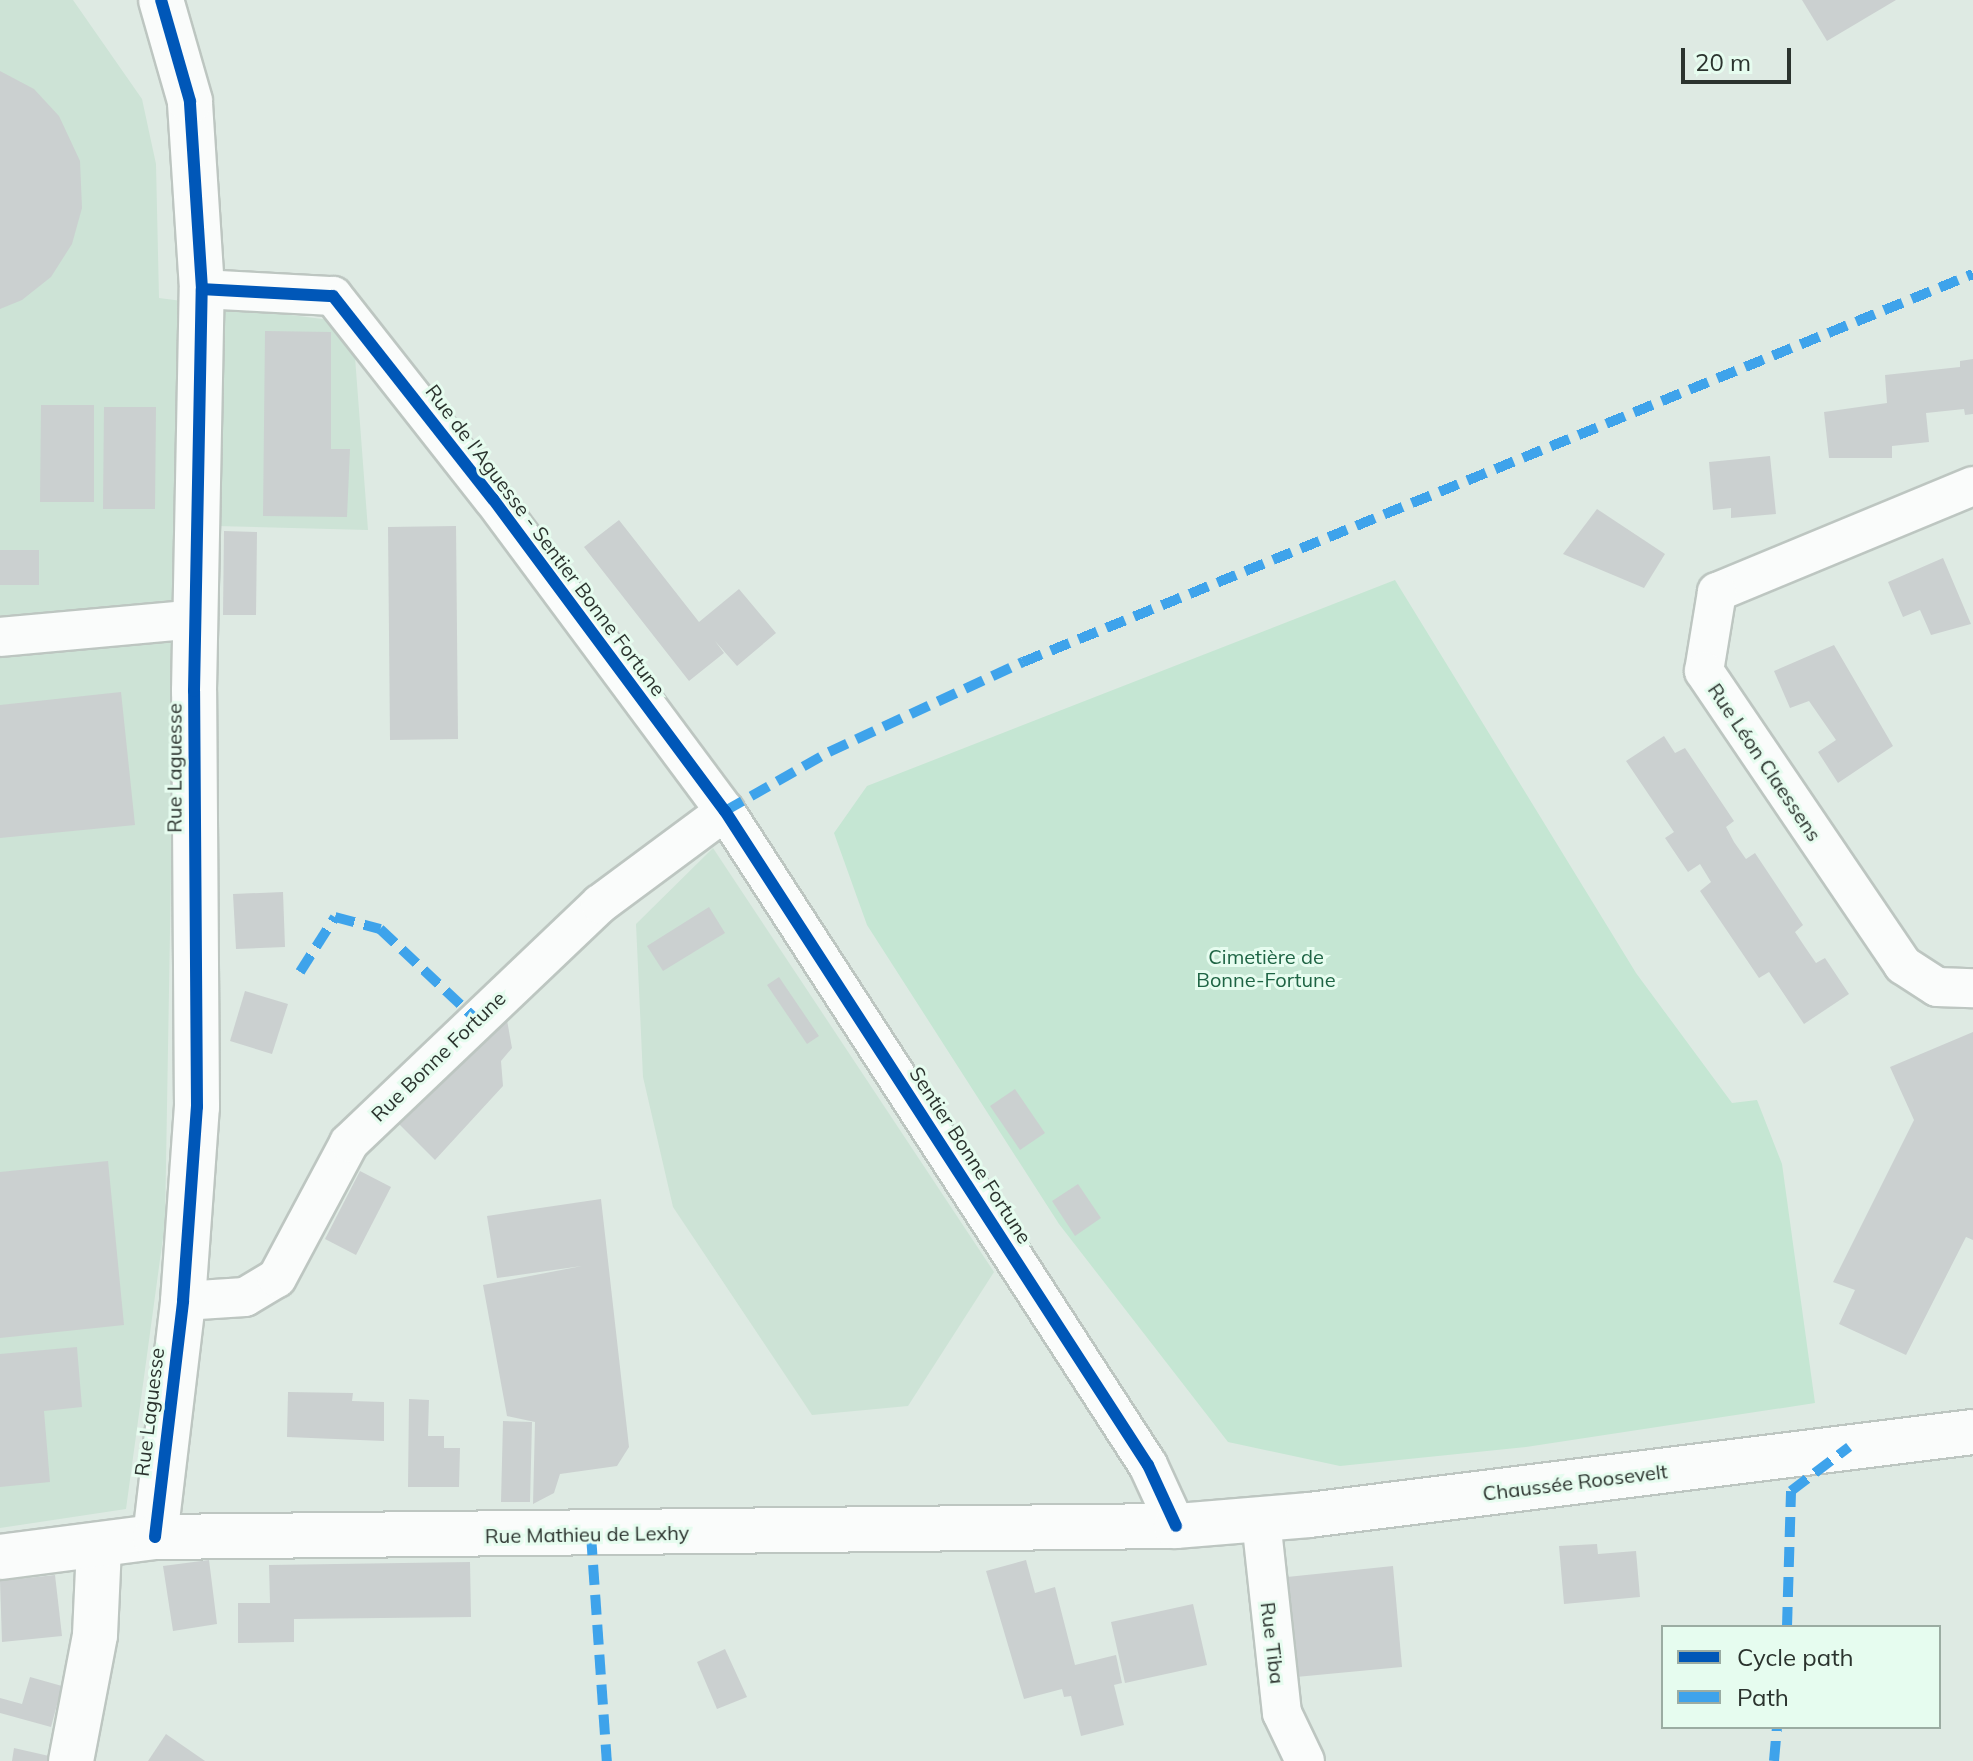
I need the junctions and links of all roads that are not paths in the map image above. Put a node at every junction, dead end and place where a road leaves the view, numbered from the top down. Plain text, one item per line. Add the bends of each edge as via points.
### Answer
1 (161, 0) edge
2 (202, 289) junction
3 (1973, 486) edge
4 (196, 619) junction
5 (0, 637) edge
6 (725, 811) junction
7 (1973, 988) edge
8 (183, 1301) junction
9 (1973, 1432) edge
10 (1261, 1520) junction
11 (1176, 1526) junction
12 (155, 1537) junction
13 (99, 1547) junction
14 (0, 1557) edge
15 (71, 1761) edge
16 (1305, 1761) edge

1 - 2 main road, Rue Laguesse via 190,101
2 - 4 main road, Rue Laguesse
2 - 6 street, Rue de l'Aguesse - Sentier Bonne Fortune via 333,296 493,499
3 - 7 street, Rue Léon Claessens via 1717,592 1704,671 1903,965 1937,987
4 - 5 street
4 - 8 main road, Rue Laguesse via 197,1107
6 - 8 street, Rue Bonne Fortune via 600,904 349,1143 277,1278 245,1297
6 - 11 street, Sentier Bonne Fortune via 1148,1465
8 - 12 main road, Rue Laguesse
9 - 10 main road, Chaussée Roosevelt
10 - 11 main road, Chaussée Roosevelt
10 - 16 street, Rue Tiba via 1282,1713
11 - 12 main road, Rue Mathieu de Lexhy
12 - 13 main road, Rue Mathieu de Lexhy
13 - 14 main road, Rue Mathieu de Lexhy
13 - 15 main road via 95,1635

